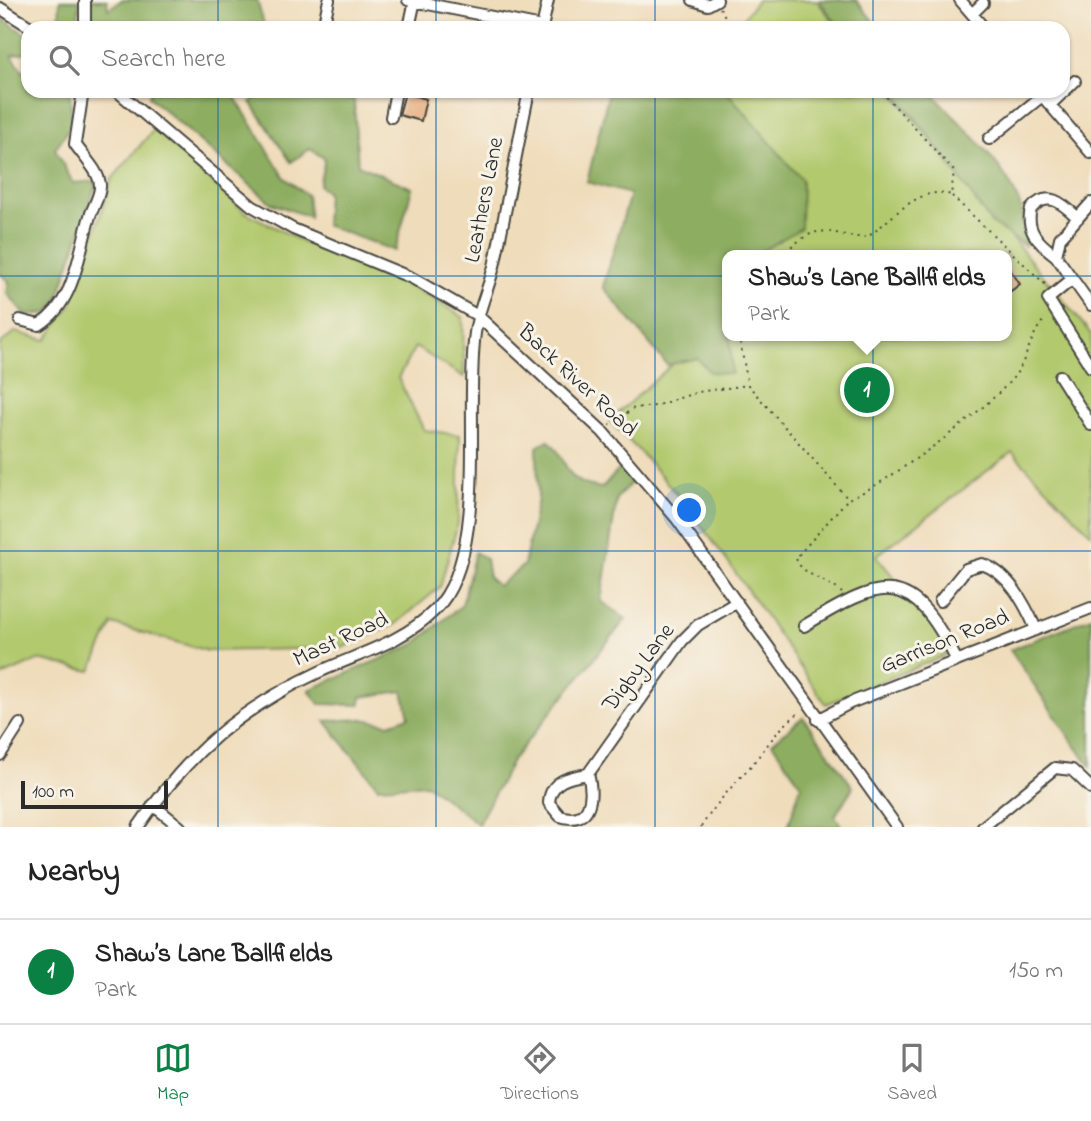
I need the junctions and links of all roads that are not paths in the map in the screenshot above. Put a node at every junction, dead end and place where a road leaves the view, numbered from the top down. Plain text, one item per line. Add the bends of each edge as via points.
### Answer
1 (86, 0) edge
2 (329, 0) edge
3 (412, 0) edge
4 (548, 0) edge
5 (693, 0) edge
6 (717, 0) edge
7 (960, 0) edge
8 (984, 3) dead end
9 (0, 8) edge
10 (972, 15) junction
11 (21, 21) edge
12 (85, 21) edge
13 (324, 21) edge
14 (410, 21) edge
15 (513, 21) edge
16 (543, 21) edge
17 (976, 21) edge
18 (1075, 80) dead end
19 (1070, 85) edge
20 (82, 98) edge
21 (125, 98) edge
22 (395, 98) edge
23 (527, 98) edge
24 (1034, 98) edge
25 (1044, 98) edge
26 (1057, 98) edge
27 (1050, 105) junction
28 (391, 117) dead end
29 (989, 139) dead end
30 (1091, 153) edge
31 (1091, 203) edge
32 (1078, 218) junction
33 (1056, 256) junction
34 (1071, 280) junction
35 (1091, 304) edge
36 (478, 316) junction
37 (20, 320) dead end
38 (1091, 367) edge
39 (1060, 376) dead end
40 (1091, 425) edge
41 (940, 601) dead end
42 (737, 602) junction
43 (1091, 608) edge
44 (804, 626) dead end
45 (1036, 629) junction
46 (957, 661) junction
47 (818, 720) junction
48 (19, 724) dead end
49 (0, 755) edge
50 (588, 774) junction
51 (1091, 789) edge
52 (153, 805) junction
53 (138, 827) edge
54 (180, 827) edge
55 (897, 827) edge
56 (983, 827) edge

1 - 12 street
2 - 13 street
3 - 14 street
3 - 15 street
4 - 16 street
5 - 6 street via 708,5
7 - 10 street
8 - 10 street
9 - 11 street
10 - 17 street
18 - 19 street
20 - 37 street via 75,144 101,186 78,266 62,302 54,315 39,325
21 - 36 street, Back River Road via 252,206 293,229 412,278
22 - 28 street
23 - 36 street, Leathers Lane via 494,264
24 - 29 street
25 - 27 street
26 - 27 street
27 - 30 street
31 - 32 street
32 - 33 street via 1060,238
32 - 33 street via 1053,199 1045,198 1031,209 1033,235
33 - 34 street
34 - 35 street
34 - 38 street via 1048,299
36 - 42 street, Back River Road via 618,447
36 - 52 street, Mast Road via 468,525 463,560 449,593 407,633 248,710 194,754
39 - 40 street
41 - 45 street via 967,569 982,564 997,571 1020,597
42 - 47 street, Back River Road
42 - 50 street, Digby Lane via 698,625 682,641
43 - 45 street, Garrison Road
44 - 46 street via 849,599 880,589 906,592 939,627
45 - 46 street, Garrison Road
46 - 47 street, Garrison Road
47 - 55 street, Back River Road
48 - 49 street
50 - 50 street via 592,795 586,812 578,818 560,817 549,803 554,786
51 - 56 street via 1072,770 1055,768
52 - 53 street, Mast Road
52 - 54 street

